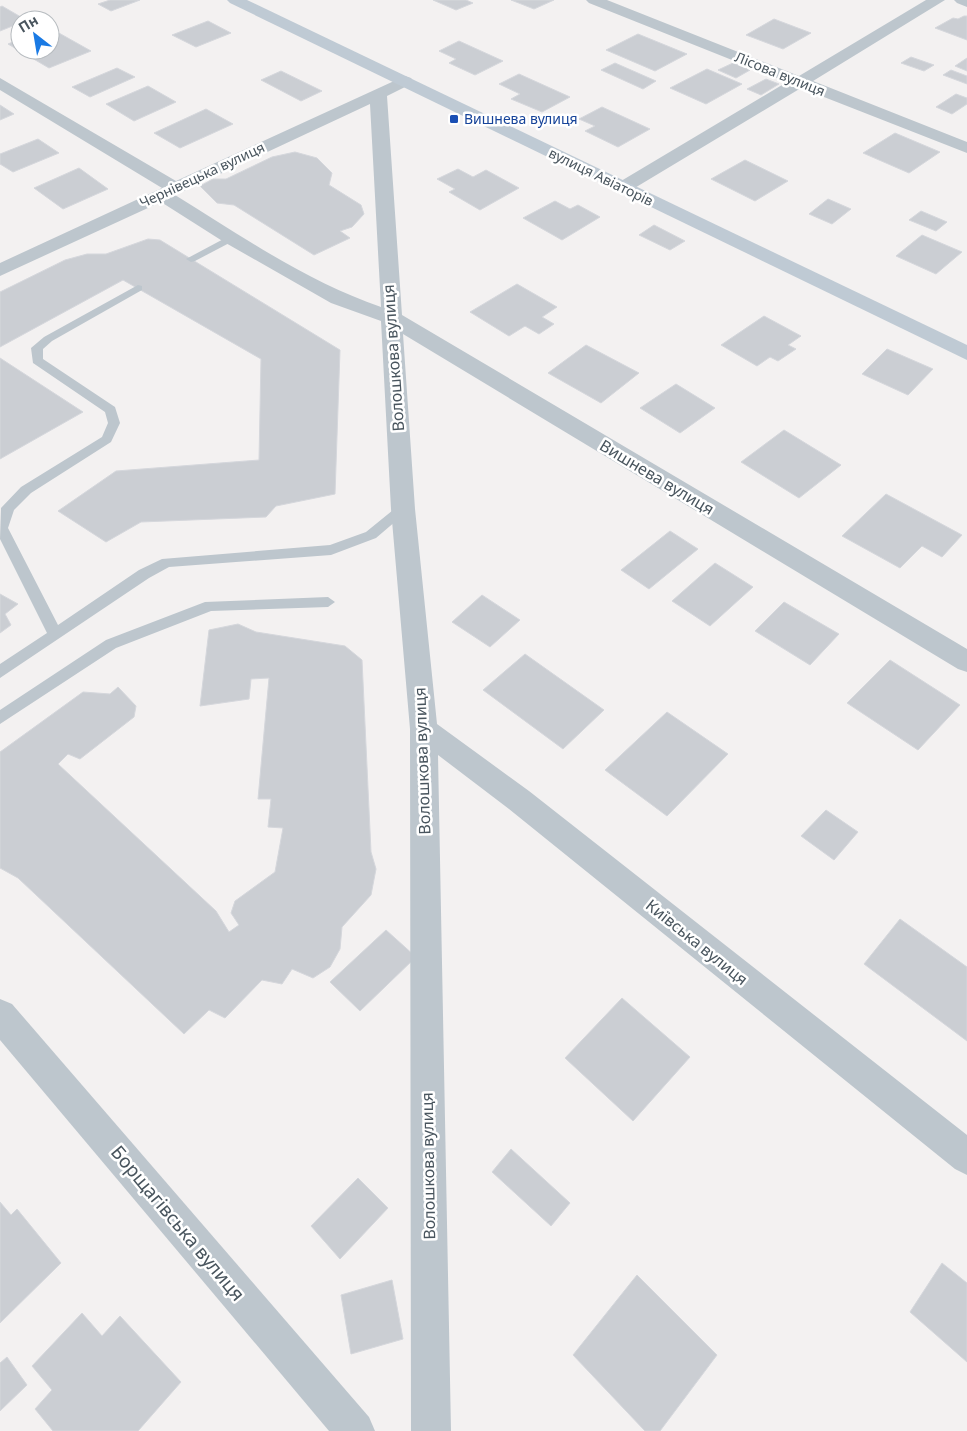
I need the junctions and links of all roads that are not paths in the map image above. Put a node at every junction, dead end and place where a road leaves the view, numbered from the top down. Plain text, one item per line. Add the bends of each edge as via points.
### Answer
1 (235, 0) edge
2 (594, 0) edge
3 (937, 0) edge
4 (962, 0) edge
5 (967, 2) edge
6 (405, 81) junction
7 (799, 82) junction
8 (0, 83) edge
9 (378, 93) junction
10 (967, 148) edge
11 (622, 188) junction
12 (168, 191) junction
13 (231, 238) junction
14 (191, 259) dead end
15 (0, 270) edge
16 (138, 288) dead end
17 (390, 317) junction
18 (967, 353) edge
19 (403, 509) junction
20 (328, 602) dead end
21 (55, 634) junction
22 (967, 662) edge
23 (0, 672) edge
24 (0, 718) edge
25 (424, 729) junction
26 (0, 1015) edge
27 (967, 1157) edge
28 (356, 1431) edge
29 (431, 1431) edge

1 - 6 main road, вулиця Авіаторів
2 - 7 street, Лісова вулиця
3 - 7 street
4 - 5 street
6 - 9 street, Чернівецька вулиця
6 - 11 main road, вулиця Авіаторів
7 - 10 street, Лісова вулиця
7 - 11 street
8 - 12 street, Вишнева вулиця
9 - 12 street, Чернівецька вулиця
9 - 17 street, Волошкова вулиця
11 - 18 main road, вулиця Авіаторів
12 - 13 street, Вишнева вулиця
12 - 15 street, Чернівецька вулиця
13 - 14 lane
13 - 17 street, Вишнева вулиця via 338,299
16 - 21 lane via 37,348 37,360 111,410 114,423 107,440 26,490 8,508 1,528
17 - 19 street, Волошкова вулиця
17 - 22 street, Вишнева вулиця
19 - 21 lane via 371,535 331,550 168,562 144,574
19 - 25 street, Волошкова вулиця
20 - 24 lane via 210,606 111,644
21 - 23 lane
25 - 27 street, Київська вулиця via 519,800
25 - 29 street, Волошкова вулиця
26 - 28 street, Борщагівська вулиця

